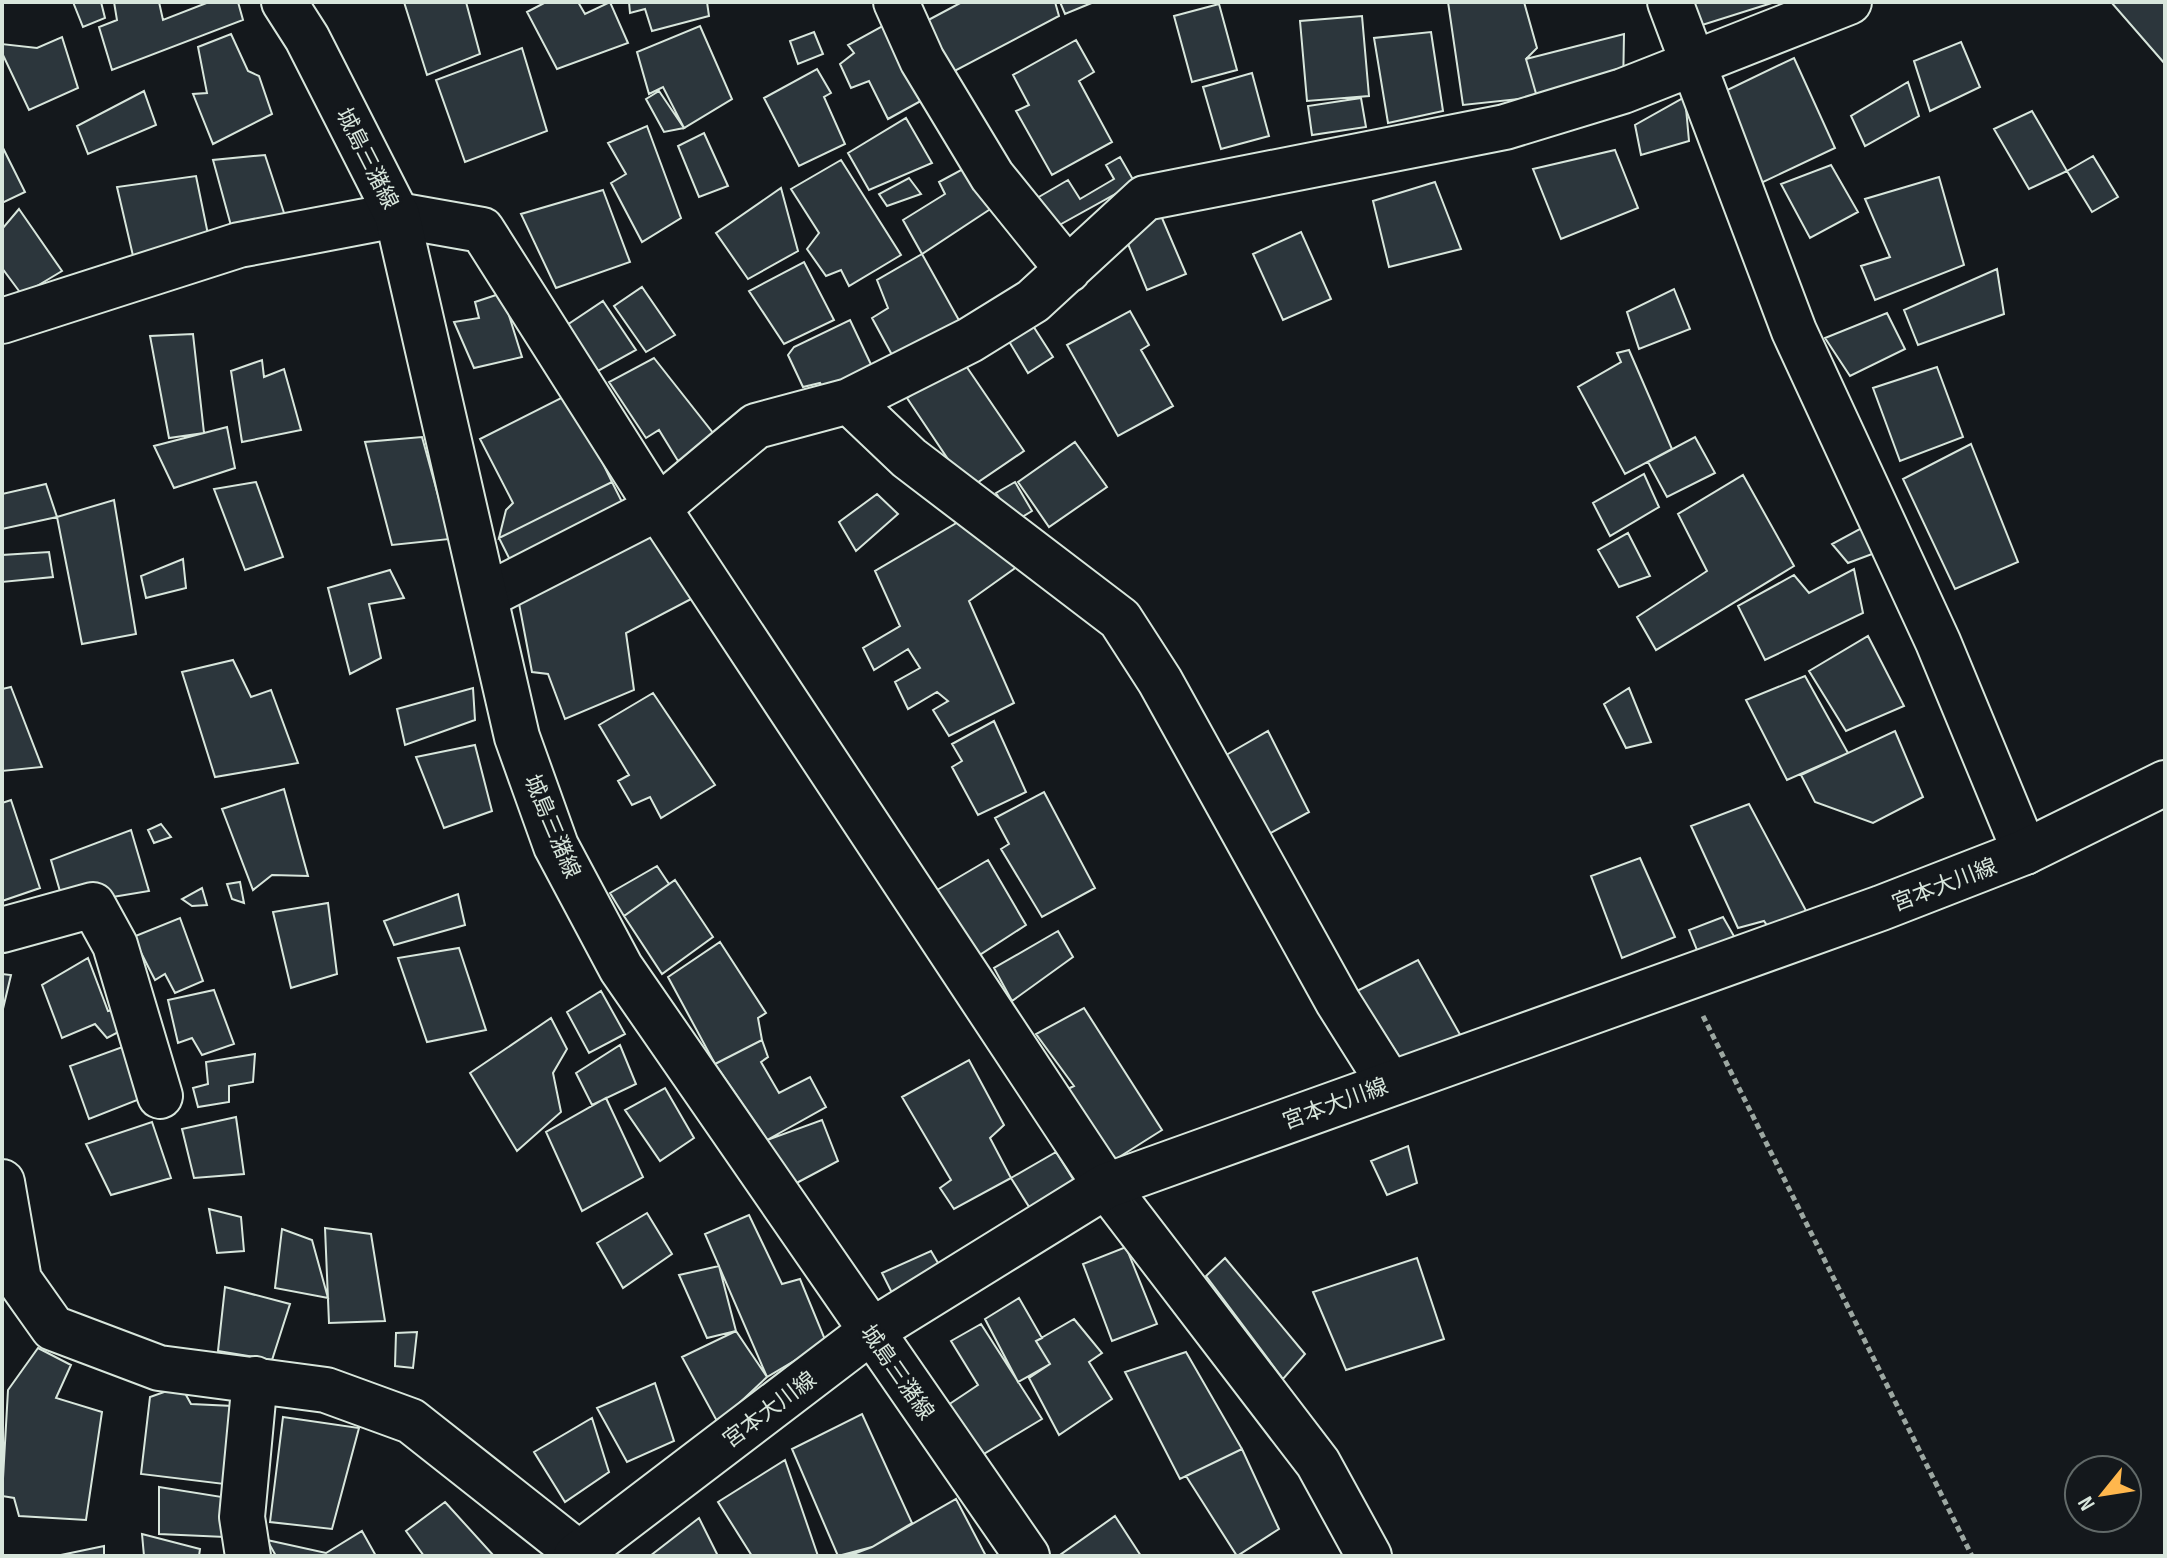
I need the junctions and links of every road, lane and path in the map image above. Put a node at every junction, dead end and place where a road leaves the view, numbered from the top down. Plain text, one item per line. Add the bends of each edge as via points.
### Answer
1 (896, 2) edge
2 (1670, 2) edge
3 (1849, 2) edge
4 (290, 4) edge
5 (1692, 62) junction
6 (397, 215) junction
7 (1068, 270) junction
8 (2, 321) edge
9 (849, 401) junction
10 (658, 508) junction
11 (486, 596) junction
12 (2165, 783) edge
13 (2025, 852) junction
14 (2, 930) edge
15 (1685, 980) junction
16 (1389, 1083) junction
17 (160, 1096) dead end
18 (2, 1182) edge
19 (1106, 1186) junction
20 (870, 1332) junction
21 (255, 1379) junction
22 (579, 1555) edge
23 (248, 1556) edge
24 (1027, 1556) edge
25 (1369, 1556) edge
26 (1972, 1556) edge

1 - 7 street via 922,60 992,176
2 - 5 street
3 - 5 street
4 - 6 street, 城島三潴線
5 - 7 street via 1623,91 1505,127 1145,198
5 - 13 street via 1794,331 1938,642
6 - 8 street via 239,245
6 - 10 street via 482,230
6 - 11 street, 城島三潴線
7 - 9 street via 1033,301 970,340
9 - 10 street via 756,426
9 - 16 street via 909,458 1120,619
10 - 11 street
10 - 19 street
11 - 20 street, 城島三潴線 via 517,737 556,846 621,968
12 - 13 street, 宮本大川線
13 - 15 street, 宮本大川線
14 - 17 street via 93,905 115,945
15 - 16 street, 宮本大川線
15 - 26 path
16 - 19 street, 宮本大川線
18 - 21 street via 19,1280 53,1328 159,1368
19 - 20 street, 宮本大川線
19 - 25 street via 1318,1463
20 - 22 street, 宮本大川線
20 - 24 street, 城島三潴線
21 - 22 street via 326,1390 411,1421
21 - 23 street via 242,1517

